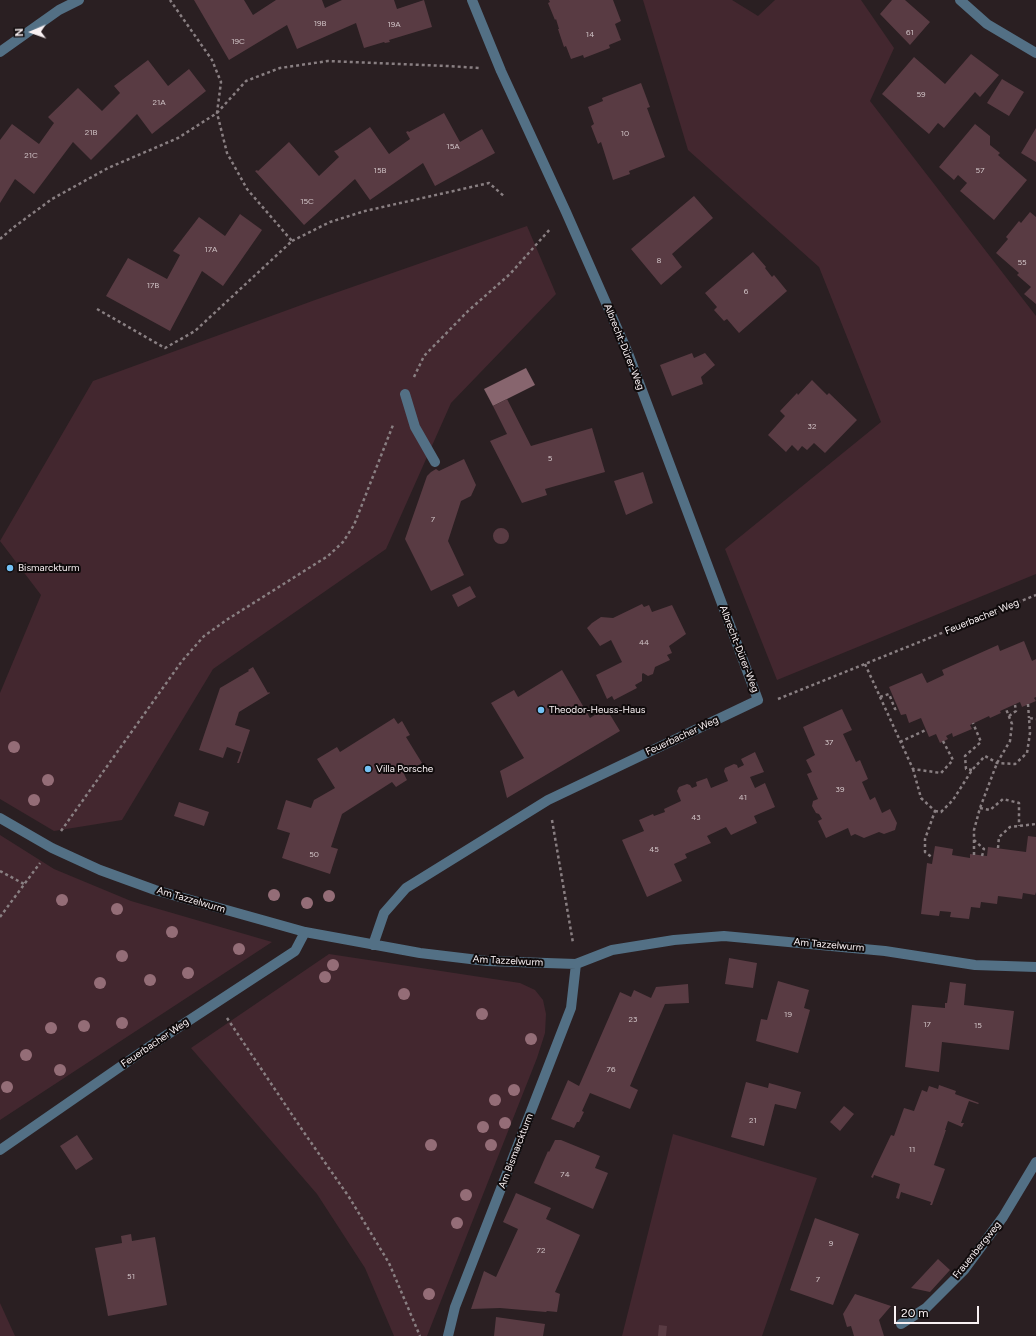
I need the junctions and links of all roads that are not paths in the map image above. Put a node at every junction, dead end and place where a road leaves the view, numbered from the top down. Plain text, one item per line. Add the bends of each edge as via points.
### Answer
1 (79, 0) edge
2 (472, 0) edge
3 (960, 0) edge
4 (0, 52) edge
5 (1036, 53) edge
6 (405, 394) road end
7 (435, 462) dead end
8 (758, 700) joint
9 (0, 818) edge
10 (305, 932) junction
11 (373, 945) junction
12 (576, 964) junction
13 (1036, 968) edge
14 (0, 1150) edge
15 (1036, 1162) edge
16 (901, 1324) dead end
17 (448, 1336) edge

1 - 4 street via 59,10
2 - 8 street, Albrecht-Dürer-Weg via 501,71 628,353
3 - 5 street via 987,24
6 - 7 street via 415,427
8 - 11 street, Feuerbacher Weg via 548,800 406,888 384,913
9 - 10 street, Am Tazzelwurm via 52,848 100,870 155,890
10 - 11 street, Am Tazzelwurm
10 - 14 street, Feuerbacher Weg via 295,951 156,1042
11 - 12 street, Am Tazzelwurm via 487,961
12 - 13 street, Am Tazzelwurm via 612,950 674,940 724,936 886,951 975,965
12 - 17 street, Am Bismarckturm via 571,1008 455,1307
15 - 16 street, Frauenbergweg via 1003,1217 964,1270 926,1308

